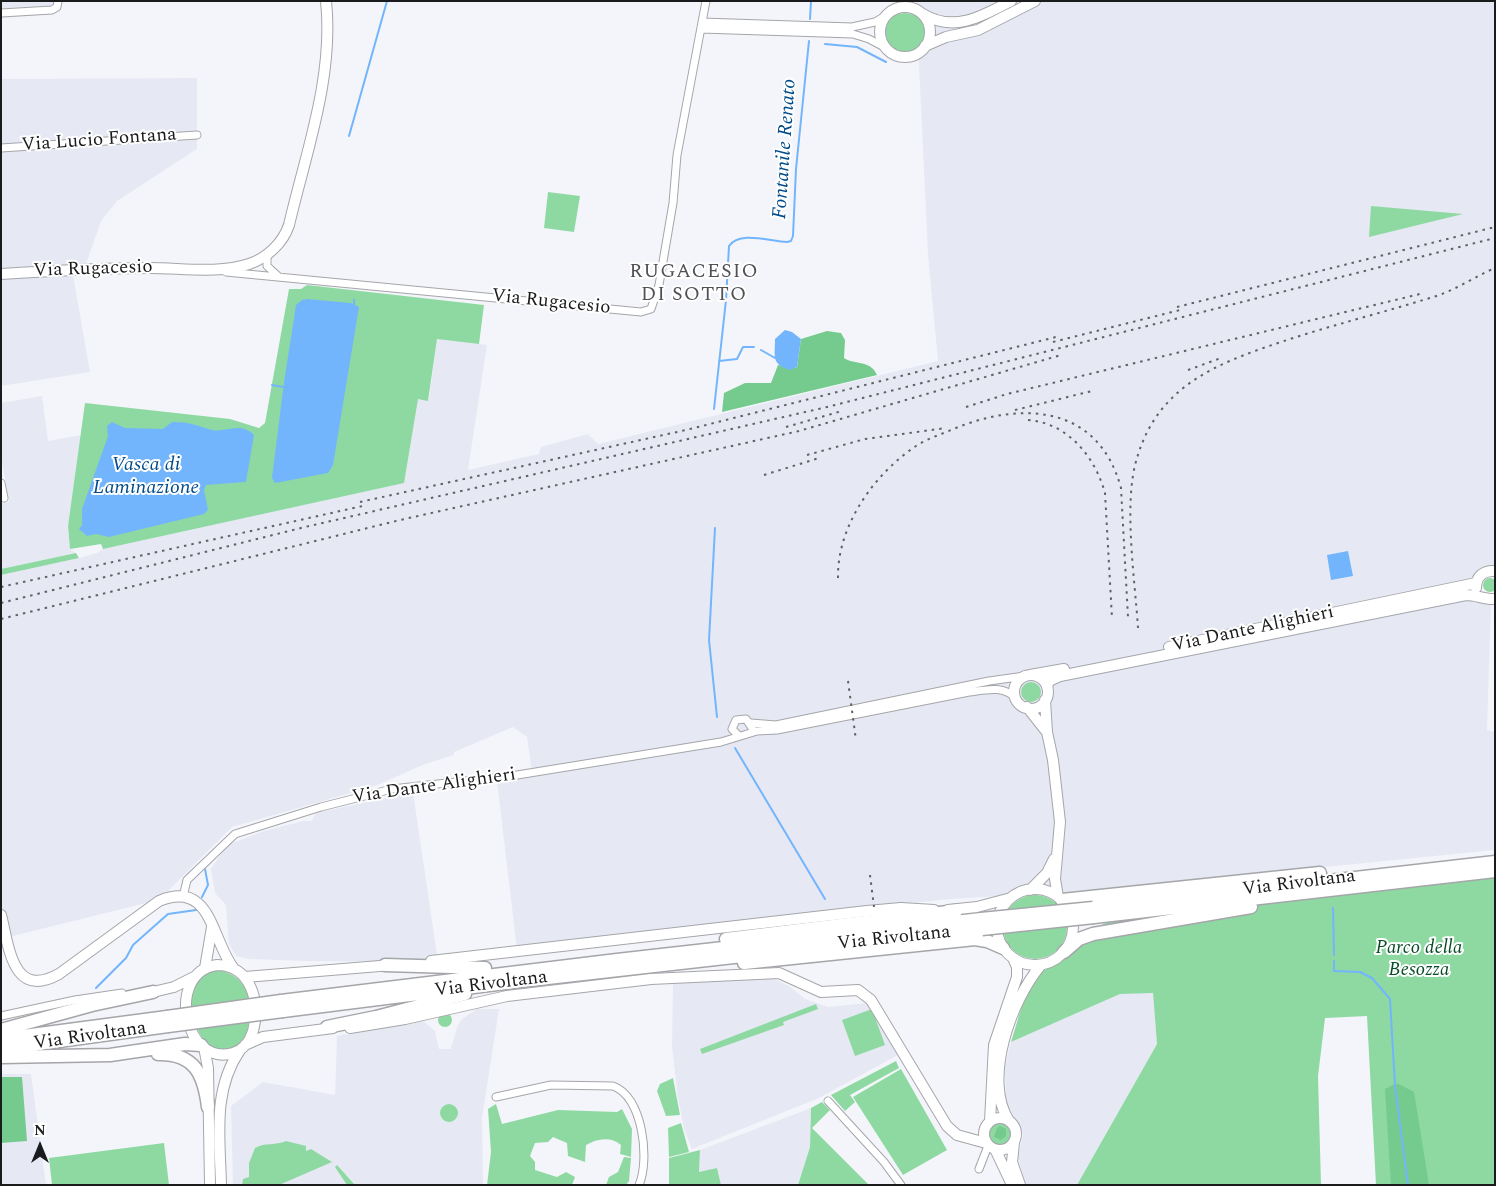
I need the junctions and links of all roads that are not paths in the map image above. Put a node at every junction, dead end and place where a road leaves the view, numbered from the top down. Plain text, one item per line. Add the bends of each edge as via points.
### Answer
1 (58, 1) edge
2 (326, 1) edge
3 (706, 1) edge
4 (1012, 1) edge
5 (1035, 1) edge
6 (896, 5) edge
7 (917, 8) edge
8 (1, 13) edge
9 (885, 16) junction
10 (702, 26) junction
11 (926, 46) junction
12 (886, 48) junction
13 (197, 135) dead end
14 (1, 148) edge
15 (266, 258) junction
16 (185, 268) junction
17 (1, 274) edge
18 (282, 277) junction
19 (1, 484) edge
20 (4, 498) dead end
21 (1495, 571) edge
22 (1476, 583) junction
23 (1480, 595) junction
24 (1494, 600) edge
25 (1028, 676) junction
26 (1047, 687) junction
27 (968, 689) junction
28 (1016, 698) junction
29 (1045, 700) junction
30 (1026, 708) junction
31 (843, 714) junction
32 (751, 723) junction
33 (732, 729) junction
34 (1046, 732) junction
35 (750, 733) junction
36 (738, 736) junction
37 (721, 742) junction
38 (1058, 849) junction
39 (1495, 862) edge
40 (1445, 868) junction
41 (1495, 872) edge
42 (1433, 878) junction
43 (1030, 890) junction
44 (182, 896) junction
45 (1011, 898) junction
46 (1060, 898) junction
47 (956, 911) junction
48 (1093, 912) junction
49 (1, 915) edge
50 (982, 924) junction
51 (212, 926) junction
52 (1003, 948) junction
53 (1064, 952) junction
54 (649, 956) junction
55 (1013, 958) junction
56 (617, 960) junction
57 (385, 965) junction
58 (1042, 965) junction
59 (205, 968) junction
60 (630, 968) junction
61 (234, 969) junction
62 (562, 976) junction
63 (194, 977) junction
64 (245, 977) junction
65 (153, 992) junction
66 (282, 1006) junction
67 (1, 1016) edge
68 (168, 1021) junction
69 (327, 1027) junction
70 (1, 1030) edge
71 (1, 1039) edge
72 (202, 1046) junction
73 (243, 1047) junction
74 (1, 1049) edge
75 (123, 1054) junction
76 (1, 1057) edge
77 (496, 1097) dead end
78 (828, 1101) dead end
79 (208, 1107) junction
80 (990, 1121) junction
81 (1009, 1121) junction
82 (1014, 1143) junction
83 (991, 1147) junction
84 (210, 1185) edge
85 (221, 1185) edge
86 (639, 1185) edge
87 (900, 1185) edge
88 (1012, 1185) edge
89 (1020, 1185) edge

1 - 8 street via 52,10
2 - 15 street via 328,49 321,92 289,225
3 - 10 street, Via Rugacesio
4 - 7 street via 982,16 958,23 934,20
5 - 11 street via 978,30 946,37
6 - 7 street
6 - 9 street
7 - 11 street via 930,29
9 - 10 street via 875,22 852,27
9 - 12 street via 880,34
10 - 12 street via 853,34
10 - 18 street, Via Rugacesio via 677,155 673,203 658,293 651,309 641,312
11 - 12 street via 905,57
13 - 14 street, Via Lucio Fontana
15 - 16 street, Via Rugacesio via 239,267
15 - 18 street via 268,268
16 - 17 street, Via Rugacesio
16 - 18 street, Via Rugacesio
19 - 20 street
21 - 22 street, Via Dante Alighieri via 1482,574
22 - 23 street
22 - 25 street, Via Dante Alighieri
23 - 24 street, Via Dante Alighieri
23 - 26 street, Via Dante Alighieri via 1466,595 1060,676 1049,680
25 - 26 street via 1041,678
25 - 27 street, Via Dante Alighieri
25 - 28 street via 1016,685
26 - 29 street
27 - 28 street, Via Dante Alighieri via 1000,689
27 - 31 street, Via Dante Alighieri
28 - 30 street
29 - 30 street via 1038,707
29 - 34 street
30 - 34 street
31 - 32 street, Via Dante Alighieri via 776,724
31 - 35 street, Via Dante Alighieri
32 - 33 street via 740,718
32 - 35 street
33 - 36 street
33 - 37 street
34 - 38 street via 1059,811
35 - 36 street via 745,737
36 - 37 street, Via Dante Alighieri
37 - 44 street, Via Dante Alighieri via 511,776 365,795 235,834 187,880
38 - 43 street via 1051,868
38 - 46 street via 1055,876
39 - 40 highway
40 - 46 highway via 1402,866
40 - 48 highway, Via Rivoltana
41 - 42 highway
42 - 48 highway, Via Rivoltana
42 - 53 highway via 1400,887 1293,900 1093,934 1079,939
43 - 45 street
43 - 46 street via 1046,891
44 - 49 street via 159,901 46,980 32,981 20,973 13,962
44 - 51 street via 198,902
45 - 47 street
45 - 52 street via 1000,912 997,923
46 - 53 street via 1069,910 1073,924 1072,939
47 - 54 highway via 680,946
47 - 57 street via 901,908 867,911 569,947
48 - 50 highway, bridge
50 - 54 highway, Via Rivoltana
50 - 60 highway, Via Rivoltana
51 - 59 street
51 - 61 street
52 - 55 street
52 - 60 highway via 975,939 781,960 662,970
53 - 58 street
54 - 56 highway, Via Rivoltana
55 - 58 street via 1027,964
55 - 80 street via 1017,977 994,1045
56 - 57 highway via 486,968
56 - 66 highway, Via Rivoltana
57 - 64 street
58 - 81 street via 1030,977 1015,1006 1000,1061 1000,1098
59 - 61 street via 221,964
59 - 63 street
60 - 62 highway, Via Rivoltana
61 - 64 street
62 - 66 highway, Via Rivoltana
62 - 69 highway via 472,992
63 - 65 street via 174,987
63 - 72 street via 187,992 186,1012 191,1032
64 - 73 street via 253,990 256,1010 253,1030
65 - 67 street, Via Rivoltana via 90,997
65 - 70 highway via 92,1004
66 - 68 highway, Via Rivoltana, bridge
68 - 71 highway, Via Rivoltana
68 - 74 highway, Via Rivoltana
69 - 73 street via 263,1037
69 - 83 street via 348,1028 405,1019 507,996 651,979 779,973 821,992 858,990 871,1000 946,1126 957,1134
72 - 73 street via 222,1055
72 - 75 highway via 185,1044
72 - 79 street via 208,1064
73 - 85 street via 227,1072 222,1090
75 - 76 highway
75 - 79 highway via 169,1054 189,1061 201,1075
77 - 86 street via 550,1085 620,1089 633,1107 643,1131
78 - 87 street via 884,1162
79 - 84 street
80 - 81 street via 997,1118
80 - 83 street via 984,1131
81 - 82 street via 1015,1129
82 - 83 street via 1008,1148
82 - 89 street via 1012,1162
83 - 88 street

